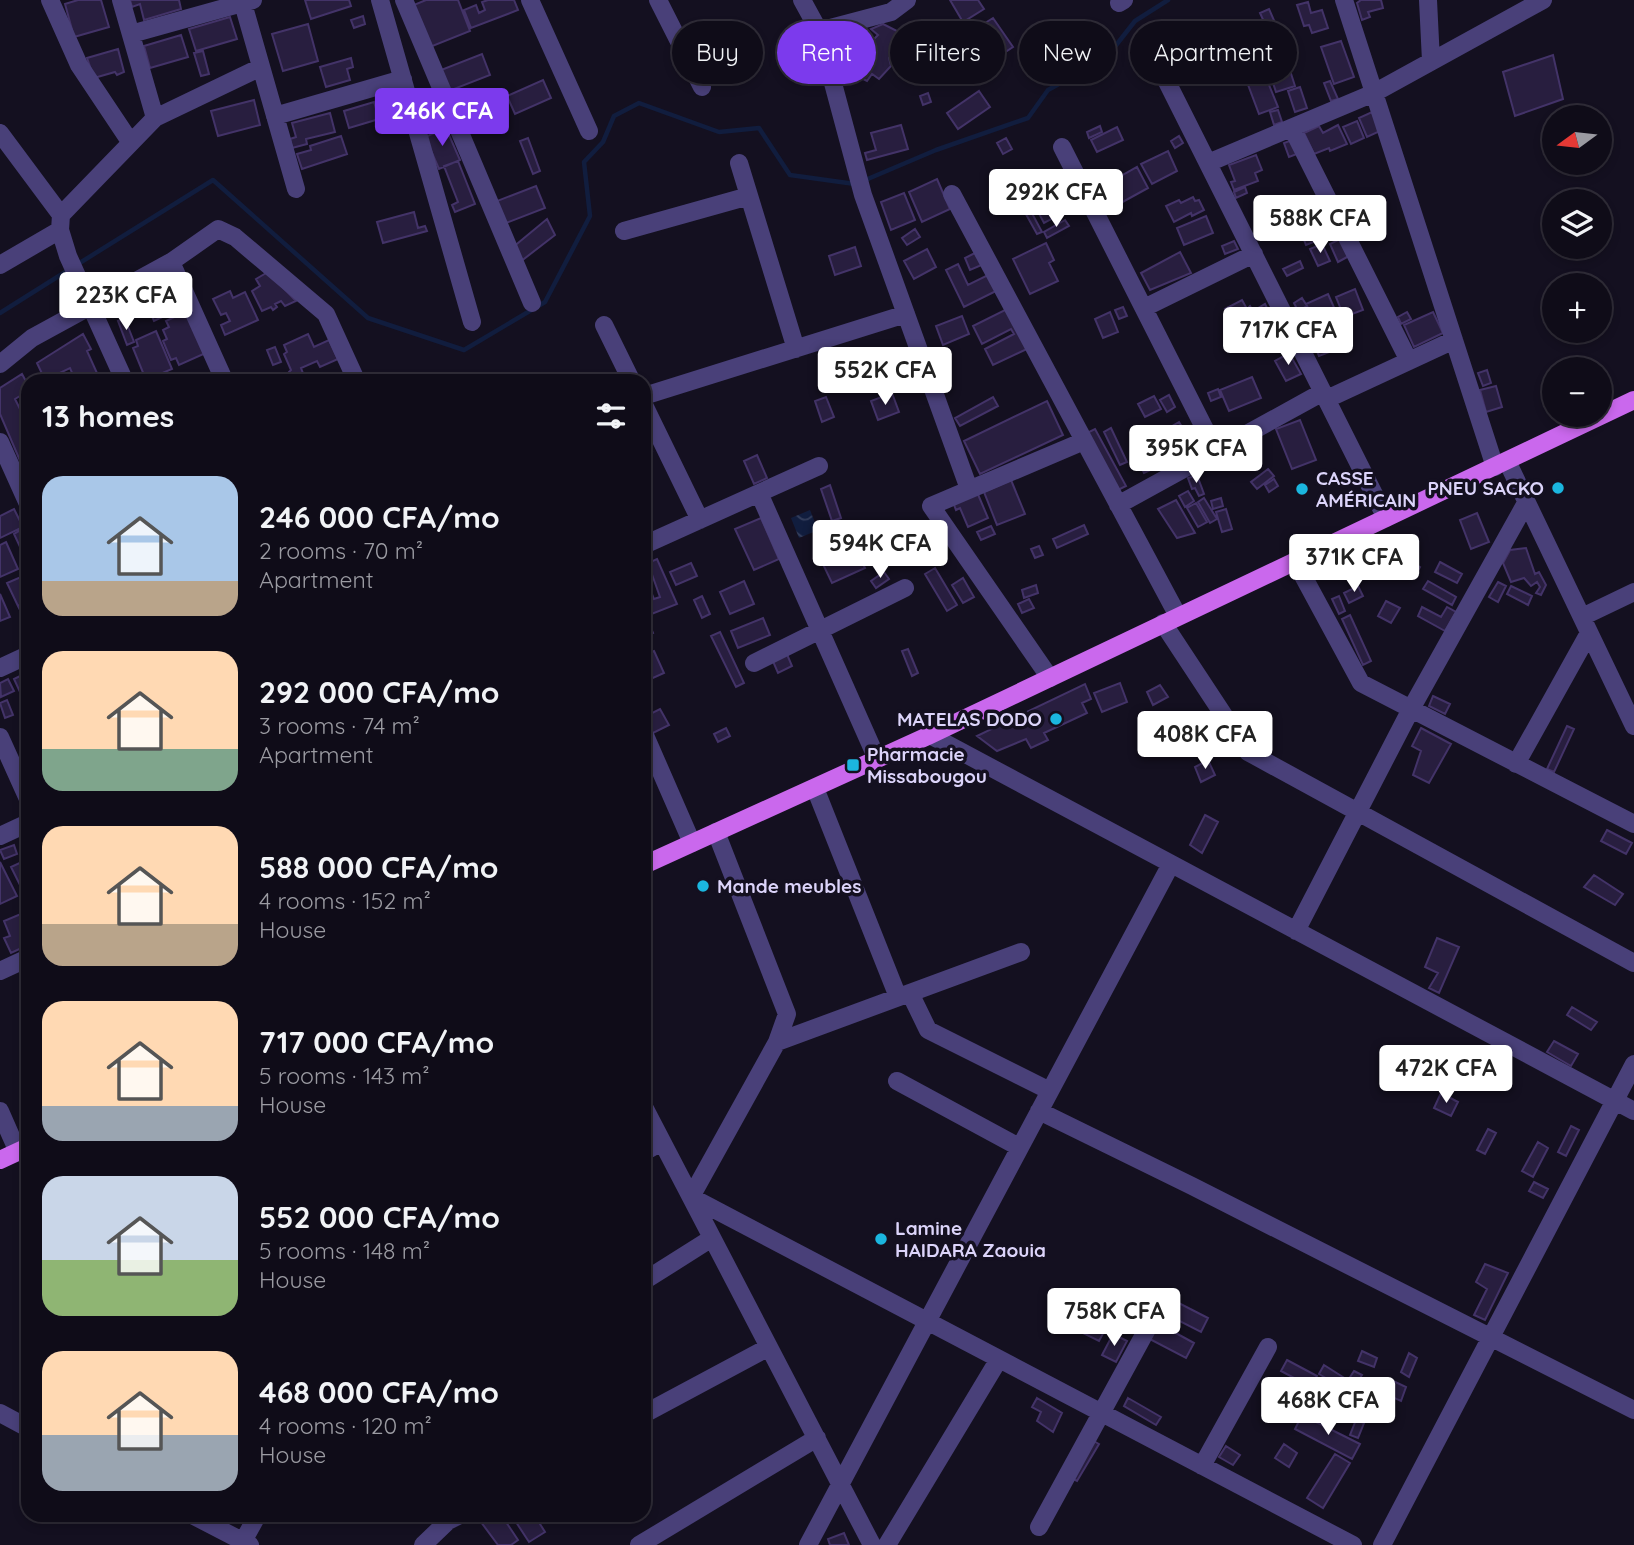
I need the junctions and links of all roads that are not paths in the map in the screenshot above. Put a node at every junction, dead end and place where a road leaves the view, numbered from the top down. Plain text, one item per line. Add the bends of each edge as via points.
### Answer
1 (50, 0) edge
2 (121, 0) edge
3 (380, 0) edge
4 (404, 0) edge
5 (531, 0) edge
6 (659, 0) edge
7 (802, 0) edge
8 (907, 0) edge
9 (1344, 0) edge
10 (1428, 0) edge
11 (1543, 0) edge
12 (246, 1) edge
13 (814, 21) edge
14 (857, 21) edge
15 (131, 34) junction
16 (1432, 61) junction
17 (261, 67) junction
18 (403, 79) junction
19 (833, 84) edge
20 (1168, 84) edge
21 (702, 87) dead end
22 (1374, 93) junction
23 (275, 116) junction
24 (155, 118) junction
25 (1292, 128) junction
26 (589, 131) dead end
27 (0, 133) edge
28 (131, 143) junction
29 (1062, 147) dead end
30 (739, 163) dead end
31 (1208, 163) junction
32 (296, 189) dead end
33 (952, 194) dead end
34 (749, 196) junction
35 (60, 222) junction
36 (624, 231) dead end
37 (1254, 254) junction
38 (171, 262) junction
39 (0, 265) edge
40 (532, 303) dead end
41 (92, 307) junction
42 (1144, 308) junction
43 (906, 314) junction
44 (472, 322) dead end
45 (604, 325) dead end
46 (1454, 340) junction
47 (796, 349) junction
48 (1409, 361) junction
49 (0, 364) edge
50 (121, 374) edge
51 (221, 374) edge
52 (353, 374) edge
53 (628, 374) edge
54 (651, 394) edge
55 (1325, 396) junction
56 (1634, 400) edge
57 (651, 419) edge
58 (1084, 441) junction
59 (0, 442) edge
60 (1216, 451) junction
61 (1501, 464) junction
62 (819, 466) dead end
63 (21, 488) edge
64 (969, 489) junction
65 (759, 493) junction
66 (1527, 503) junction
67 (1118, 505) junction
68 (1386, 518) junction
69 (700, 520) junction
70 (651, 542) edge
71 (1295, 561) junction
72 (905, 587) dead end
73 (1634, 592) edge
74 (1171, 620) junction
75 (1585, 625) junction
76 (820, 630) junction
77 (21, 658) edge
78 (754, 663) dead end
79 (0, 668) edge
80 (1050, 678) junction
81 (1630, 706) edge
82 (1411, 709) junction
83 (1634, 726) edge
84 (930, 735) junction
85 (0, 737) edge
86 (651, 749) edge
87 (877, 760) junction
88 (1516, 764) junction
89 (21, 784) edge
90 (815, 788) junction
91 (1359, 813) junction
92 (1634, 824) edge
93 (21, 826) edge
94 (716, 832) junction
95 (0, 836) edge
96 (692, 843) junction
97 (651, 862) edge
98 (1171, 864) junction
99 (1296, 931) junction
100 (1021, 952) dead end
101 (21, 961) edge
102 (1634, 962) edge
103 (0, 971) edge
104 (904, 995) junction
105 (776, 1042) junction
106 (1634, 1064) edge
107 (897, 1081) dead end
108 (1049, 1091) junction
109 (1615, 1101) junction
110 (0, 1111) edge
111 (1039, 1111) junction
112 (1634, 1111) edge
113 (651, 1121) edge
114 (662, 1142) junction
115 (21, 1147) edge
116 (1019, 1147) junction
117 (651, 1148) edge
118 (21, 1151) edge
119 (0, 1160) edge
120 (691, 1197) junction
121 (712, 1238) junction
122 (651, 1277) edge
123 (927, 1321) junction
124 (1151, 1322) dead end
125 (1491, 1337) junction
126 (769, 1347) junction
127 (1268, 1347) dead end
128 (999, 1359) junction
129 (651, 1410) edge
130 (1634, 1410) edge
131 (0, 1413) edge
132 (1101, 1413) junction
133 (21, 1424) edge
134 (817, 1438) junction
135 (1202, 1466) junction
136 (839, 1485) junction
137 (205, 1522) edge
138 (254, 1522) edge
139 (445, 1522) edge
140 (1039, 1527) dead end
141 (244, 1544) edge
142 (423, 1545) edge
143 (639, 1545) edge
144 (807, 1545) edge
145 (872, 1545) edge
146 (887, 1545) edge
147 (1353, 1545) edge
148 (1382, 1545) edge

1 - 28 street via 79,65
2 - 15 street
3 - 18 street
4 - 40 street
5 - 26 street
6 - 21 street
7 - 13 street
8 - 14 street via 891,12
9 - 22 street
10 - 16 street
11 - 16 street
12 - 15 street
12 - 17 street
15 - 24 street
16 - 22 street
17 - 23 street
17 - 24 street
18 - 23 street
18 - 44 street
19 - 43 street via 863,195
20 - 31 street
22 - 25 street
22 - 46 street
23 - 32 street
24 - 28 street
25 - 31 street
25 - 48 street
27 - 35 street
28 - 35 street
29 - 42 street
30 - 34 street
31 - 37 street
33 - 58 street
34 - 36 street
34 - 47 street
35 - 39 street
35 - 41 street via 68,256
37 - 42 street
37 - 55 street
38 - 41 street
38 - 51 street
38 - 52 street via 218,229 235,237 326,314
41 - 49 street via 32,338
41 - 50 street
42 - 60 street
43 - 47 street
43 - 64 street
45 - 53 street
46 - 48 street
46 - 61 street
47 - 54 street
48 - 55 street
55 - 60 street
55 - 68 street
56 - 61 main road
57 - 69 street
58 - 64 street
58 - 67 street
59 - 63 street
60 - 67 street
61 - 66 street
61 - 68 main road
62 - 65 street
64 - 80 street via 932,506
65 - 69 street
65 - 76 street
66 - 75 street
66 - 82 street
67 - 74 street
68 - 71 main road
69 - 70 street
71 - 74 main road
71 - 82 street via 1361,683
72 - 76 street
73 - 75 street
74 - 80 main road
74 - 91 street via 1248,752
75 - 81 street
75 - 88 street
76 - 78 street
76 - 87 street
77 - 79 street
80 - 84 main road
81 - 83 street
82 - 88 street
82 - 91 street
84 - 87 main road
84 - 98 street
85 - 89 street
86 - 96 street
87 - 90 main road
88 - 92 street
90 - 94 main road
90 - 104 street
91 - 99 street
91 - 102 street
93 - 95 street
94 - 96 main road
94 - 105 street via 787,1014
96 - 97 main road
98 - 99 street
98 - 108 street
99 - 109 street
100 - 104 street
101 - 103 street
104 - 105 street
104 - 108 street via 928,1030
105 - 120 street
106 - 109 street
107 - 116 street
108 - 111 street
109 - 112 street
109 - 125 street
110 - 115 street
111 - 116 street
111 - 125 street
113 - 114 street
114 - 117 street
114 - 120 street
116 - 123 street
118 - 119 main road
120 - 121 street
120 - 123 street
121 - 122 street
121 - 126 street
123 - 128 street
123 - 136 street
124 - 132 street
125 - 130 street
125 - 148 street
126 - 129 street
126 - 134 street
127 - 135 street
128 - 132 street
128 - 146 street
131 - 133 street
132 - 135 street
132 - 140 street
134 - 136 street
134 - 143 street
135 - 147 street
136 - 144 street
136 - 145 street
137 - 141 street
138 - 141 street
139 - 142 street

